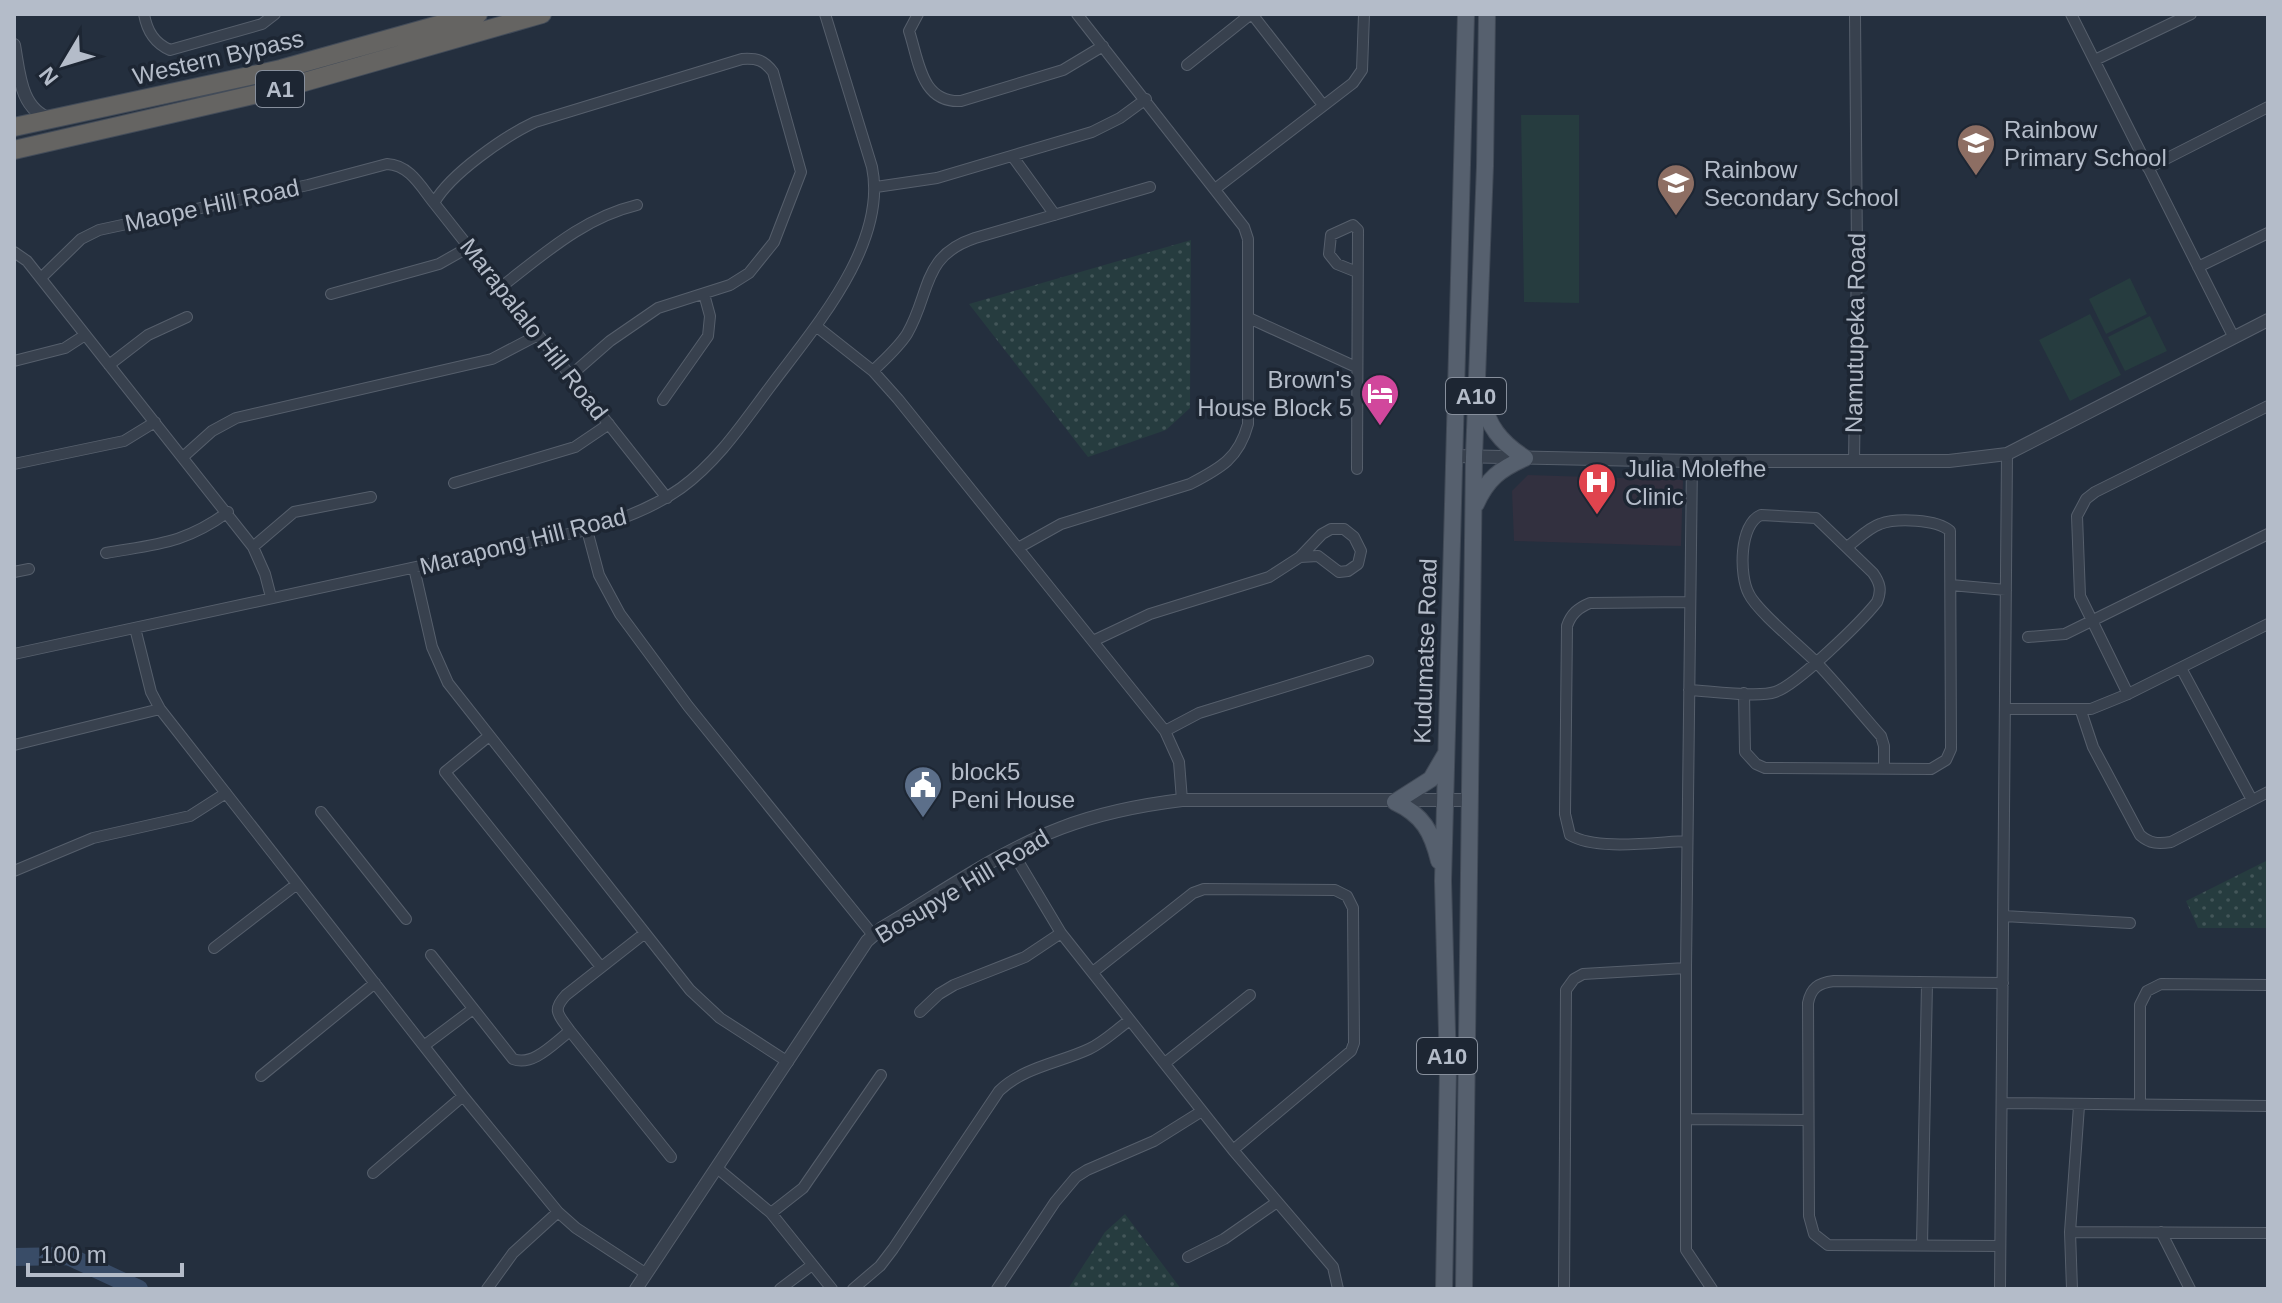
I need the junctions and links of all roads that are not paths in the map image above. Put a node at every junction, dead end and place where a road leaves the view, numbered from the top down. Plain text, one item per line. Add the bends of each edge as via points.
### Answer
1 (144, 14) edge
2 (275, 14) edge
3 (478, 14) edge
4 (542, 14) edge
5 (918, 14) edge
6 (1077, 14) edge
7 (1252, 14) edge
8 (1364, 14) edge
9 (1466, 14) edge
10 (1487, 14) edge
11 (1855, 14) edge
12 (2071, 14) edge
13 (2191, 14) edge
14 (826, 16) edge
15 (14, 45) edge
16 (1103, 46) junction
17 (2095, 60) junction
18 (1187, 65) dead end
19 (20, 74) junction
20 (1146, 99) junction
21 (14, 101) edge
22 (1323, 105) junction
23 (2268, 107) edge
24 (54, 119) junction
25 (14, 127) edge
26 (14, 150) edge
27 (1013, 157) junction
28 (398, 165) joint
29 (2148, 168) junction
30 (876, 187) junction
31 (1150, 187) dead end
32 (1215, 189) junction
33 (434, 203) junction
34 (637, 205) dead end
35 (1055, 215) junction
36 (2268, 233) edge
37 (469, 247) junction
38 (14, 252) edge
39 (2198, 267) junction
40 (1357, 272) junction
41 (41, 278) junction
42 (501, 287) junction
43 (331, 294) dead end
44 (704, 294) junction
45 (187, 317) dead end
46 (1249, 318) junction
47 (2268, 320) edge
48 (816, 326) junction
49 (85, 335) junction
50 (538, 335) junction
51 (2234, 338) junction
52 (14, 361) edge
53 (109, 365) junction
54 (1356, 367) junction
55 (873, 371) junction
56 (1476, 374) junction
57 (570, 376) junction
58 (663, 400) dead end
59 (2268, 406) edge
60 (155, 422) junction
61 (609, 424) junction
62 (2007, 454) junction
63 (1455, 456) junction
64 (183, 457) junction
65 (1474, 457) junction
66 (1525, 458) junction
67 (1692, 461) junction
68 (1854, 461) junction
69 (14, 464) edge
70 (1357, 469) dead end
71 (454, 483) dead end
72 (371, 497) dead end
73 (667, 498) junction
74 (1474, 509) junction
75 (228, 512) junction
76 (587, 530) junction
77 (2268, 534) edge
78 (253, 547) junction
79 (1847, 547) junction
80 (1018, 548) junction
81 (106, 553) dead end
82 (1300, 557) junction
83 (414, 568) junction
84 (29, 569) dead end
85 (14, 572) edge
86 (1951, 585) junction
87 (2006, 590) junction
88 (271, 597) junction
89 (1690, 602) junction
90 (2092, 622) junction
91 (2268, 624) edge
92 (135, 628) junction
93 (2028, 637) dead end
94 (1093, 641) junction
95 (14, 654) edge
96 (1368, 661) dead end
97 (1816, 662) junction
98 (2181, 668) junction
99 (1689, 690) junction
100 (1744, 693) junction
101 (2128, 694) junction
102 (160, 709) junction
103 (2007, 709) junction
104 (2081, 711) junction
105 (1165, 731) junction
106 (489, 736) junction
107 (14, 745) edge
108 (1446, 753) junction
109 (1884, 768) junction
110 (2268, 792) edge
111 (226, 793) junction
112 (1182, 800) junction
113 (1446, 800) junction
114 (1470, 800) junction
115 (2252, 800) junction
116 (1395, 802) junction
117 (321, 812) dead end
118 (1687, 841) junction
119 (1012, 851) junction
120 (14, 871) edge
121 (1443, 881) junction
122 (297, 884) junction
123 (2004, 916) junction
124 (406, 919) dead end
125 (2130, 923) dead end
126 (645, 933) junction
127 (1061, 933) junction
128 (873, 935) junction
129 (214, 948) dead end
130 (431, 955) dead end
131 (601, 967) junction
132 (1686, 968) junction
133 (1093, 972) junction
134 (375, 983) junction
135 (1927, 983) junction
136 (2003, 983) junction
137 (2268, 985) edge
138 (1250, 995) dead end
139 (473, 1009) junction
140 (920, 1012) dead end
141 (1130, 1020) junction
142 (570, 1031) junction
143 (425, 1045) junction
144 (788, 1062) junction
145 (1165, 1063) junction
146 (881, 1075) dead end
147 (261, 1076) dead end
148 (463, 1096) junction
149 (2002, 1103) junction
150 (2140, 1104) junction
151 (2079, 1106) junction
152 (2268, 1106) edge
153 (1202, 1111) junction
154 (1687, 1119) junction
155 (1808, 1120) junction
156 (1233, 1150) junction
157 (671, 1157) dead end
158 (717, 1168) junction
159 (373, 1173) dead end
160 (1277, 1202) junction
161 (558, 1212) junction
162 (771, 1213) junction
163 (2070, 1232) junction
164 (2161, 1232) junction
165 (2268, 1233) edge
166 (1922, 1245) junction
167 (2000, 1246) junction
168 (1188, 1257) dead end
169 (812, 1265) junction
170 (645, 1273) junction
171 (487, 1289) edge
172 (636, 1289) edge
173 (780, 1289) edge
174 (832, 1289) edge
175 (853, 1289) edge
176 (997, 1289) edge
177 (1338, 1289) edge
178 (1444, 1289) edge
179 (1464, 1289) edge
180 (1564, 1289) edge
181 (1712, 1289) edge
182 (2000, 1289) edge
183 (2072, 1289) edge
184 (2190, 1289) edge

1 - 2 street via 161,46 170,50 262,24
3 - 24 highway, Western Bypass / A1 via 281,69
4 - 26 highway, Western Bypass / A1 via 273,90
5 - 16 street via 909,31 927,86 948,102 1063,70
6 - 16 street
7 - 18 street
7 - 22 street
8 - 22 street via 1362,70
9 - 63 main road, Kudumatse Road / A10
10 - 56 main road, Kudumatse Road / A10
11 - 68 street, Namutupeka Road
12 - 17 street
13 - 17 street
14 - 30 street, Marapong Hill Road
15 - 19 street
16 - 20 street
17 - 29 street
19 - 21 street
19 - 24 street via 32,107
20 - 27 street via 1106,126
20 - 32 street
22 - 32 street
23 - 29 street
24 - 25 highway, Western Bypass / A1
27 - 30 street via 937,178
27 - 35 street
28 - 33 street, Marapalalo Hill Road
28 - 41 street, Maope Hill Road via 99,230 81,239
29 - 39 street
30 - 48 street, Marapong Hill Road via 870,223 853,265
31 - 35 street
32 - 46 street via 1248,239
33 - 37 street, Marapalalo Hill Road
33 - 44 street via 452,181 535,122 742,59 765,61 773,72 801,172 774,242 761,260 730,285
34 - 42 street via 586,223
35 - 55 street via 943,253 907,333
36 - 39 street
37 - 42 street, Marapalalo Hill Road
37 - 43 street via 439,264
38 - 41 street
39 - 51 street
40 - 40 street via 1358,230 1353,225 1331,235 1329,254 1337,264
40 - 54 street
41 - 49 street
42 - 50 street, Marapalalo Hill Road
44 - 57 street via 658,308
44 - 58 street via 708,336
45 - 53 street via 148,335
46 - 54 street
46 - 80 street via 1248,424 1242,445 1229,459 1190,484 1061,524
47 - 51 street
48 - 55 street
48 - 73 street, Marapong Hill Road via 727,445
49 - 52 street via 65,348
49 - 53 street
50 - 57 street, Marapalalo Hill Road
50 - 64 street via 492,359 236,418
51 - 62 street
53 - 60 street
54 - 70 street
55 - 80 street
56 - 65 main road, Kudumatse Road / A10
56 - 66 main road via 1493,431
57 - 61 street, Marapalalo Hill Road
59 - 90 street via 2086,499 2077,516 2079,586
60 - 64 street
60 - 69 street via 124,441
61 - 71 street via 575,447
61 - 73 street, Marapalalo Hill Road
62 - 68 street via 1949,461
62 - 87 street
63 - 65 street
63 - 108 main road, Kudumatse Road / A10
64 - 75 street
65 - 66 street
65 - 74 main road, Kudumatse Road / A10
66 - 67 street
66 - 74 main road via 1494,474
67 - 68 street
67 - 89 street
72 - 78 street via 294,512
73 - 76 street, Marapong Hill Road
74 - 114 main road, Kudumatse Road / A10
75 - 78 street
75 - 81 street via 186,538
76 - 83 street, Marapong Hill Road
76 - 128 street via 599,575 620,614
77 - 90 street
78 - 88 street
79 - 86 street via 1883,522 1943,524 1950,531
79 - 97 street via 1873,573 1881,594
79 - 97 street via 1823,522 1807,515 1761,515 1745,534 1747,592
80 - 94 street
82 - 82 street via 1331,529 1344,529 1361,551 1358,564 1339,572 1318,556
82 - 94 street via 1269,577 1150,614
83 - 88 street, Marapong Hill Road
83 - 106 street via 438,666
84 - 85 street
86 - 87 street
86 - 109 street via 1951,749 1946,760 1931,769
87 - 103 street
88 - 92 street, Marapong Hill Road
89 - 99 street
89 - 118 street via 1590,603 1579,607 1567,626 1565,814 1570,835 1595,843
90 - 93 street via 2065,634
90 - 101 street
91 - 98 street
92 - 95 street, Marapong Hill Road
92 - 102 street
94 - 105 street
96 - 105 street via 1199,713
97 - 100 street via 1774,693
97 - 109 street via 1881,736
98 - 101 street
98 - 115 street
99 - 100 street
99 - 118 street
100 - 109 street via 1745,752 1756,764
101 - 104 street
102 - 107 street
102 - 111 street
103 - 104 street
103 - 123 street
104 - 115 street via 2093,747 2147,841 2171,842
105 - 112 street via 1179,762
106 - 126 street
106 - 131 street via 445,772
108 - 113 main road, Kudumatse Road / A10
108 - 116 main road via 1431,779
110 - 115 street
111 - 120 street via 190,816 93,838
111 - 122 street
112 - 116 street, Bosupye Hill Road
112 - 119 street, Bosupye Hill Road via 1086,819
113 - 114 street, Bosupye Hill Road
113 - 116 street, Bosupye Hill Road
113 - 121 main road, Kudumatse Road / A10
114 - 179 main road, Kudumatse Road / A10
116 - 121 main road via 1427,826
117 - 124 street
118 - 132 street
119 - 127 street
119 - 128 street, Bosupye Hill Road
121 - 178 main road, Kudumatse Road / A10 via 1448,1069
122 - 129 street
122 - 134 street
123 - 125 street
123 - 136 street
126 - 131 street
126 - 144 street via 705,1005
127 - 133 street
127 - 140 street via 1025,957 954,985
128 - 144 street, Bosupye Hill Road
130 - 139 street
131 - 142 street via 557,1003
132 - 154 street
132 - 180 street via 1583,974 1566,990
133 - 141 street
133 - 156 street via 1184,898 1204,889 1335,890 1347,896 1353,908 1351,1051
134 - 143 street
134 - 147 street
135 - 136 street
135 - 155 street via 1834,981 1814,988 1808,1003
135 - 166 street
136 - 149 street
137 - 150 street via 2161,984 2147,991 2140,1005
138 - 145 street
139 - 142 street via 522,1063
139 - 143 street
141 - 145 street
141 - 175 street via 1090,1049 1029,1071 999,1091 893,1249
142 - 157 street
143 - 148 street
144 - 158 street, Bosupye Hill Road
145 - 153 street
146 - 162 street via 803,1188
148 - 159 street
148 - 161 street
149 - 151 street
149 - 167 street
150 - 151 street
150 - 152 street
151 - 163 street
153 - 156 street
153 - 176 street via 1154,1141 1076,1177
154 - 155 street
154 - 181 street via 1686,1250
155 - 166 street via 1809,1216 1819,1239 1828,1245
156 - 160 street
158 - 162 street
158 - 170 street, Bosupye Hill Road
160 - 168 street
160 - 177 street via 1333,1267
161 - 170 street
161 - 171 street via 513,1253
162 - 169 street
163 - 164 street
163 - 183 street
164 - 165 street
164 - 184 street
166 - 167 street
167 - 182 street
169 - 173 street
169 - 174 street
170 - 172 street, Bosupye Hill Road

